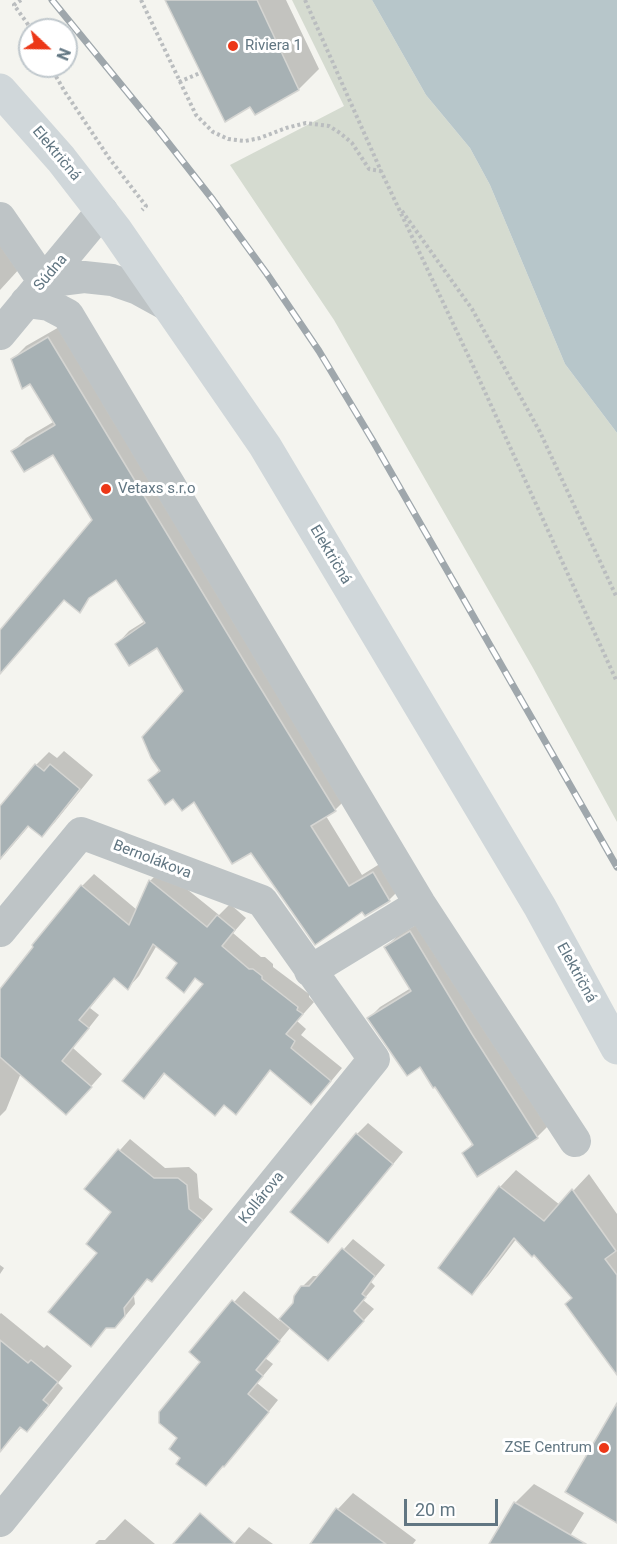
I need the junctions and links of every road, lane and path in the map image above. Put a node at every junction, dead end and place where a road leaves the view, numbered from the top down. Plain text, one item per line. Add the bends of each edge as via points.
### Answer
1 (21, 0) edge
2 (141, 0) edge
3 (305, 0) edge
4 (23, 18) edge
5 (200, 73) dead end
6 (57, 78) edge
7 (179, 82) junction
8 (0, 90) edge
9 (381, 171) junction
10 (396, 203) junction
11 (142, 210) dead end
12 (102, 211) junction
13 (0, 218) edge
14 (35, 292) junction
15 (169, 306) junction
16 (0, 334) edge
17 (617, 598) edge
18 (617, 682) edge
19 (420, 904) junction
20 (0, 931) edge
21 (310, 971) junction
22 (617, 1047) edge
23 (575, 1141) dead end
24 (0, 1521) edge

1 - 4 path via 14,5
2 - 7 path
3 - 9 path
5 - 7 path
6 - 11 path via 146,206
7 - 9 path via 196,115 213,132 228,139 260,138 306,123 329,126 352,143 369,169
8 - 12 main road, Električná
9 - 10 path
10 - 17 path via 472,309 540,432
10 - 18 path
12 - 14 street, Súdna
12 - 15 main road, Električná
13 - 14 street
14 - 15 street via 84,277 112,280
14 - 16 street, Súdna
14 - 19 street via 68,315
15 - 22 main road, Električná via 265,446 523,879
19 - 21 street
19 - 23 street
20 - 21 street, Bernolákova via 81,833 262,901
21 - 24 street, Kollárova via 374,1059

